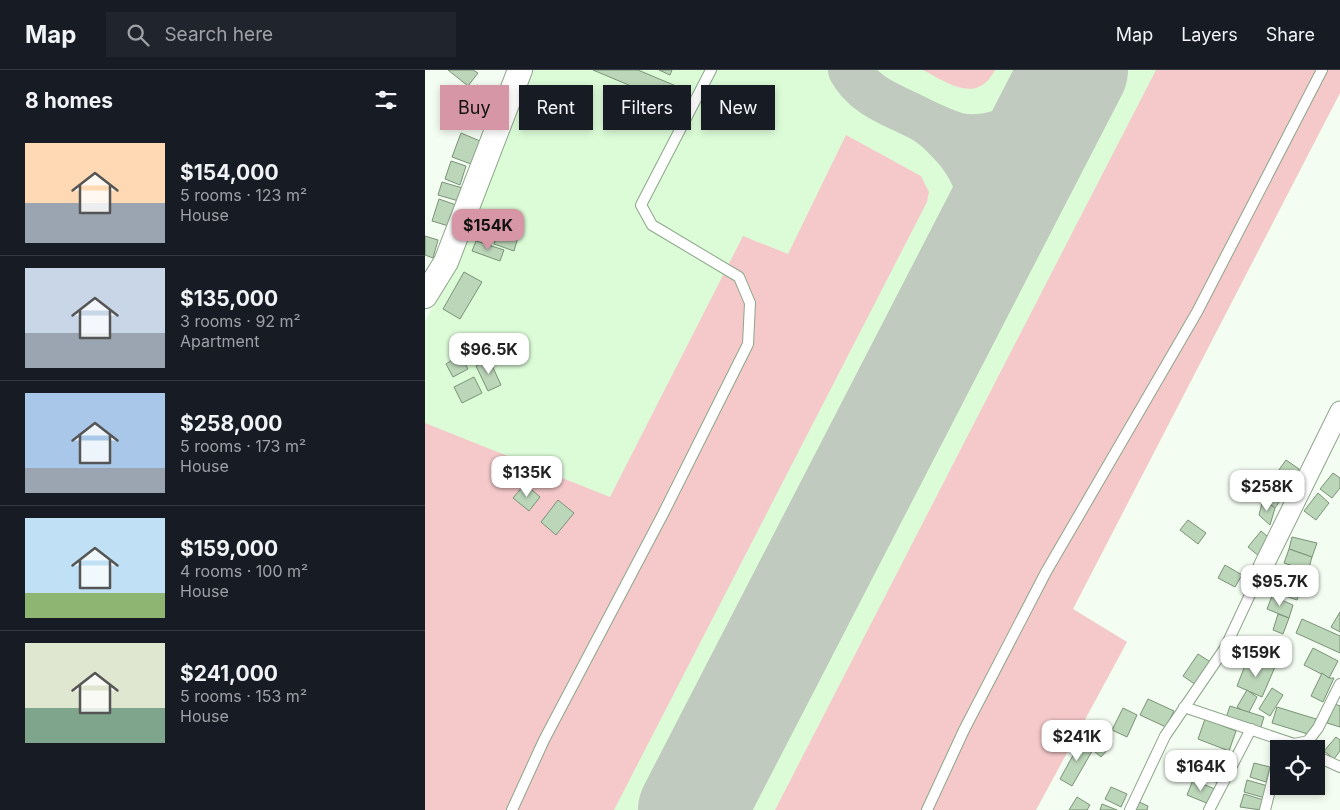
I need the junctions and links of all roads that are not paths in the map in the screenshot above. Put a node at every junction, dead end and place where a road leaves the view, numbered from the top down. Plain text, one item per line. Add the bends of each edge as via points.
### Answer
1 (520, 70) edge
2 (711, 70) edge
3 (1322, 70) edge
4 (425, 296) edge
5 (1340, 411) edge
6 (1263, 567) joint
7 (1340, 684) edge
8 (1184, 707) junction
9 (1251, 729) junction
10 (1277, 740) edge
11 (1309, 740) edge
12 (1325, 760) edge
13 (1340, 768) edge
14 (1270, 790) edge
15 (512, 810) edge
16 (927, 810) edge
17 (1129, 810) edge
18 (1209, 810) edge
19 (1265, 810) edge

1 - 4 street via 446,262
2 - 15 lane via 641,205 652,225 739,277 750,303 748,344 544,740
3 - 16 lane via 1197,312 1047,572 964,730
5 - 6 street
6 - 8 lane via 1225,648
7 - 11 lane
8 - 9 lane
8 - 17 lane via 1165,736
9 - 10 lane
9 - 18 lane
12 - 13 lane
14 - 19 lane

